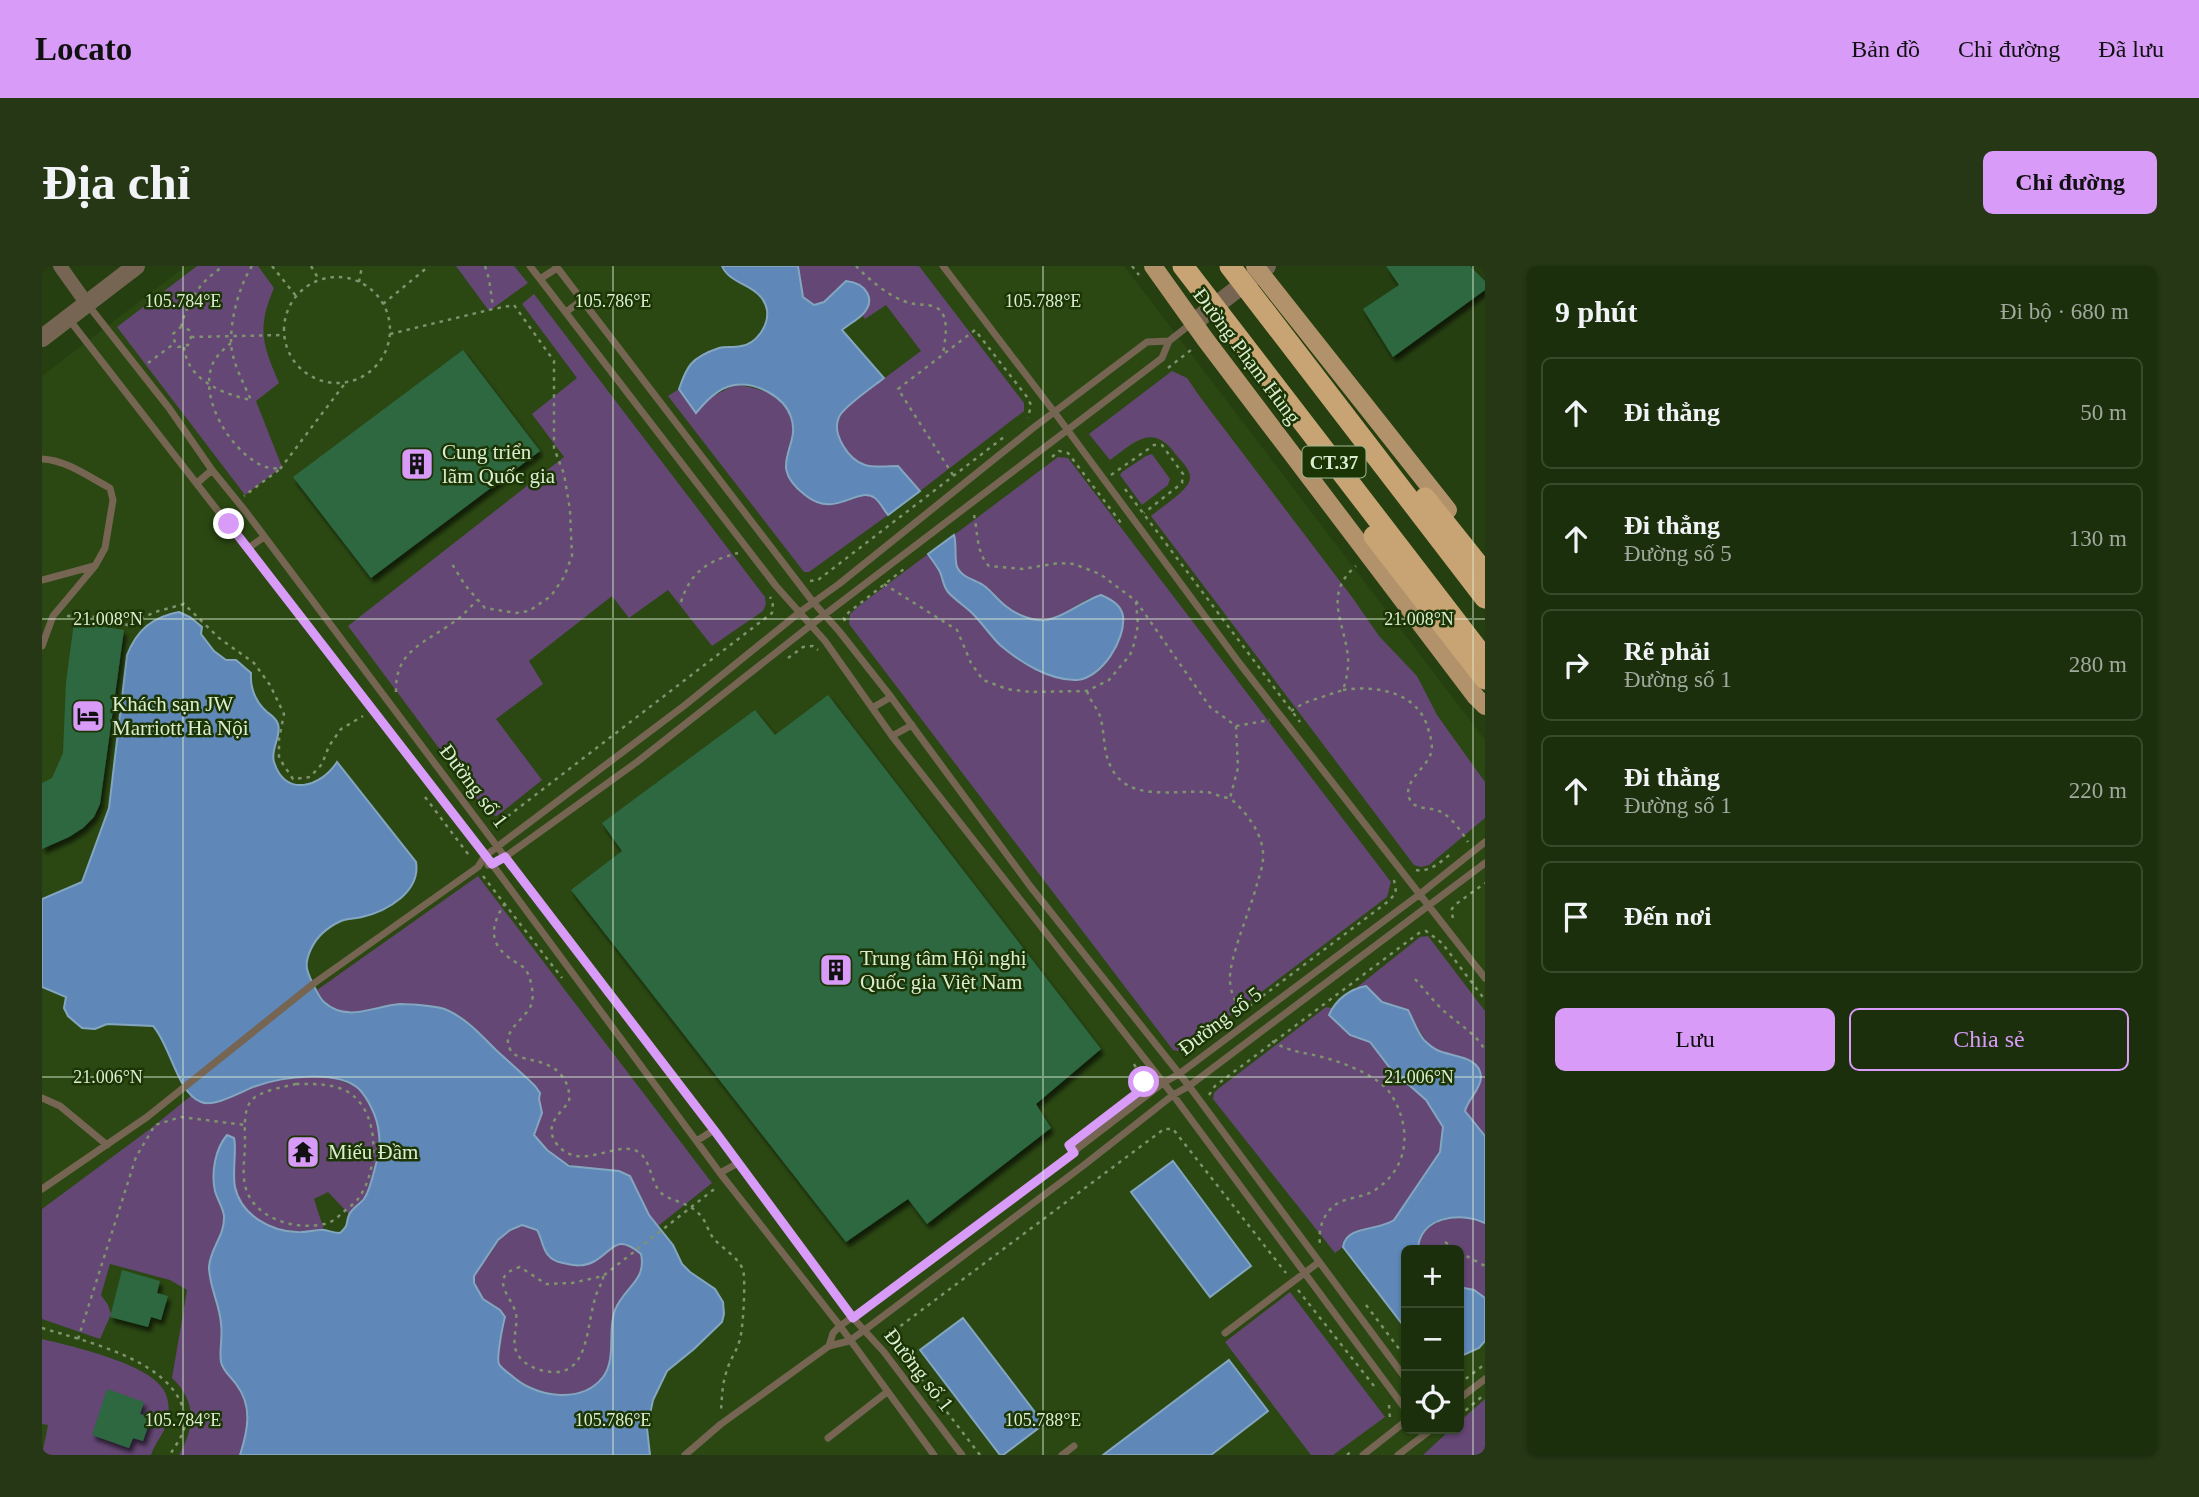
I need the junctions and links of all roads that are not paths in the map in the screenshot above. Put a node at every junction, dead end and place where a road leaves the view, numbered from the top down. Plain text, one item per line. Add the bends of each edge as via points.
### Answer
1 (60, 266) edge
2 (136, 266) edge
3 (530, 266) edge
4 (943, 266) edge
5 (1153, 266) edge
6 (1171, 266) edge
7 (1183, 266) edge
8 (1230, 266) edge
9 (556, 267) edge
10 (1257, 267) edge
11 (540, 279) junction
12 (582, 300) junction
13 (87, 304) junction
14 (566, 312) junction
15 (68, 317) junction
16 (1193, 323) junction
17 (42, 338) edge
18 (1169, 341) junction
19 (1055, 413) junction
20 (1066, 431) junction
21 (42, 459) edge
22 (212, 470) junction
23 (197, 484) junction
24 (264, 537) junction
25 (247, 549) junction
26 (1485, 557) edge
27 (95, 566) junction
28 (1485, 573) edge
29 (42, 580) edge
30 (1485, 598) edge
31 (813, 602) junction
32 (800, 612) junction
33 (824, 616) junction
34 (811, 625) junction
35 (42, 646) edge
36 (1485, 659) edge
37 (1485, 679) edge
38 (891, 697) junction
39 (685, 705) junction
40 (1485, 706) edge
41 (872, 708) junction
42 (694, 718) junction
43 (912, 724) junction
44 (892, 736) junction
45 (625, 751) junction
46 (637, 762) junction
47 (970, 806) junction
48 (955, 817) junction
49 (1485, 842) edge
50 (498, 848) junction
51 (485, 856) junction
52 (505, 857) junction
53 (1485, 863) edge
54 (492, 864) junction
55 (478, 867) junction
56 (1420, 894) junction
57 (1428, 905) junction
58 (572, 945) junction
59 (559, 954) junction
60 (595, 975) junction
61 (1485, 978) edge
62 (581, 984) junction
63 (654, 1054) junction
64 (642, 1066) junction
65 (1179, 1074) junction
66 (672, 1077) junction
67 (1163, 1083) junction
68 (1189, 1086) junction
69 (659, 1088) junction
70 (1173, 1095) junction
71 (42, 1098) edge
72 (714, 1130) junction
73 (698, 1140) junction
74 (107, 1145) junction
75 (738, 1163) junction
76 (720, 1173) junction
77 (42, 1189) edge
78 (1319, 1262) junction
79 (1305, 1273) junction
80 (853, 1318) junction
81 (840, 1326) junction
82 (866, 1329) junction
83 (1224, 1333) dead end
84 (849, 1341) junction
85 (828, 1346) junction
86 (1401, 1372) edge
87 (1485, 1379) edge
88 (887, 1392) junction
89 (1464, 1395) edge
90 (1401, 1403) edge
91 (1401, 1425) edge
92 (1420, 1434) edge
93 (828, 1438) dead end
94 (1074, 1446) dead end
95 (685, 1455) edge
96 (934, 1455) edge
97 (962, 1455) edge
98 (1062, 1455) edge
99 (1363, 1455) edge
100 (1398, 1455) edge

1 - 13 street
2 - 13 street
3 - 11 lane
4 - 19 lane
5 - 16 main road, Đường Phạm Hùng
6 - 37 highway
7 - 36 highway, CT.37, bridge
8 - 30 highway, CT.37, bridge
9 - 11 lane
9 - 12 lane
10 - 16 street
10 - 26 main road
10 - 28 highway
11 - 14 lane
12 - 14 lane
12 - 31 lane
13 - 15 street
13 - 22 lane, Đường số 1
14 - 32 lane
15 - 17 street
15 - 23 lane, Đường số 1
16 - 18 lane
16 - 40 main road, Đường Phạm Hùng
18 - 19 lane via 1147,342
18 - 20 lane via 1161,358
19 - 20 lane
19 - 31 lane
20 - 33 lane
20 - 56 lane
21 - 27 lane via 75,469 110,488 111,524
22 - 23 lane
22 - 24 lane, Đường số 1
23 - 25 lane, Đường số 1
24 - 25 lane
24 - 50 lane, Đường số 1
25 - 51 lane, Đường số 1
27 - 29 lane
27 - 35 lane via 53,616
31 - 32 lane
31 - 33 lane
32 - 34 lane
32 - 39 lane
33 - 34 lane
33 - 38 lane
34 - 41 lane
34 - 42 lane
38 - 41 lane
38 - 43 lane
39 - 42 lane
39 - 45 lane
41 - 44 lane
42 - 46 lane
43 - 44 lane
43 - 47 lane
44 - 48 lane
45 - 46 lane
45 - 50 lane
46 - 52 lane
47 - 48 lane
47 - 65 lane
48 - 67 lane
49 - 56 lane, Đường số 5
50 - 51 lane
50 - 52 lane, Đường số 1
51 - 54 lane, Đường số 1
51 - 55 lane
52 - 54 lane
52 - 58 lane, Đường số 1
53 - 57 lane, Đường số 5
54 - 55 lane
54 - 59 lane, Đường số 1
55 - 74 lane via 313,984
56 - 57 lane
56 - 65 lane, Đường số 5
57 - 61 lane
57 - 68 lane, Đường số 5
58 - 59 lane
58 - 60 lane, Đường số 1
59 - 62 lane, Đường số 1
60 - 62 lane
60 - 63 lane, Đường số 1
62 - 64 lane, Đường số 1
63 - 64 lane
63 - 66 lane, Đường số 1
64 - 69 lane, Đường số 1
65 - 67 lane, Đường số 5
65 - 68 lane
66 - 69 lane
66 - 72 lane, Đường số 1
67 - 70 lane
67 - 80 lane, Đường số 5
68 - 70 lane, Đường số 5
68 - 78 lane
69 - 73 lane, Đường số 1
70 - 79 lane
70 - 82 lane, Đường số 5
71 - 74 lane
72 - 73 lane
72 - 75 lane, Đường số 1
73 - 76 lane, Đường số 1
74 - 77 lane
75 - 76 lane
75 - 80 lane, Đường số 1
76 - 81 lane, Đường số 1
78 - 79 lane
78 - 86 lane
79 - 83 lane
79 - 90 lane
80 - 81 lane, Đường số 5
80 - 82 lane, Đường số 1
81 - 84 lane, Đường số 1
81 - 85 lane
82 - 84 lane, Đường số 5
82 - 97 lane, Đường số 1
84 - 85 lane
84 - 88 lane, Đường số 1
85 - 95 lane
87 - 89 lane
88 - 93 lane
88 - 96 lane, Đường số 1
91 - 99 lane
92 - 100 lane
94 - 98 lane

